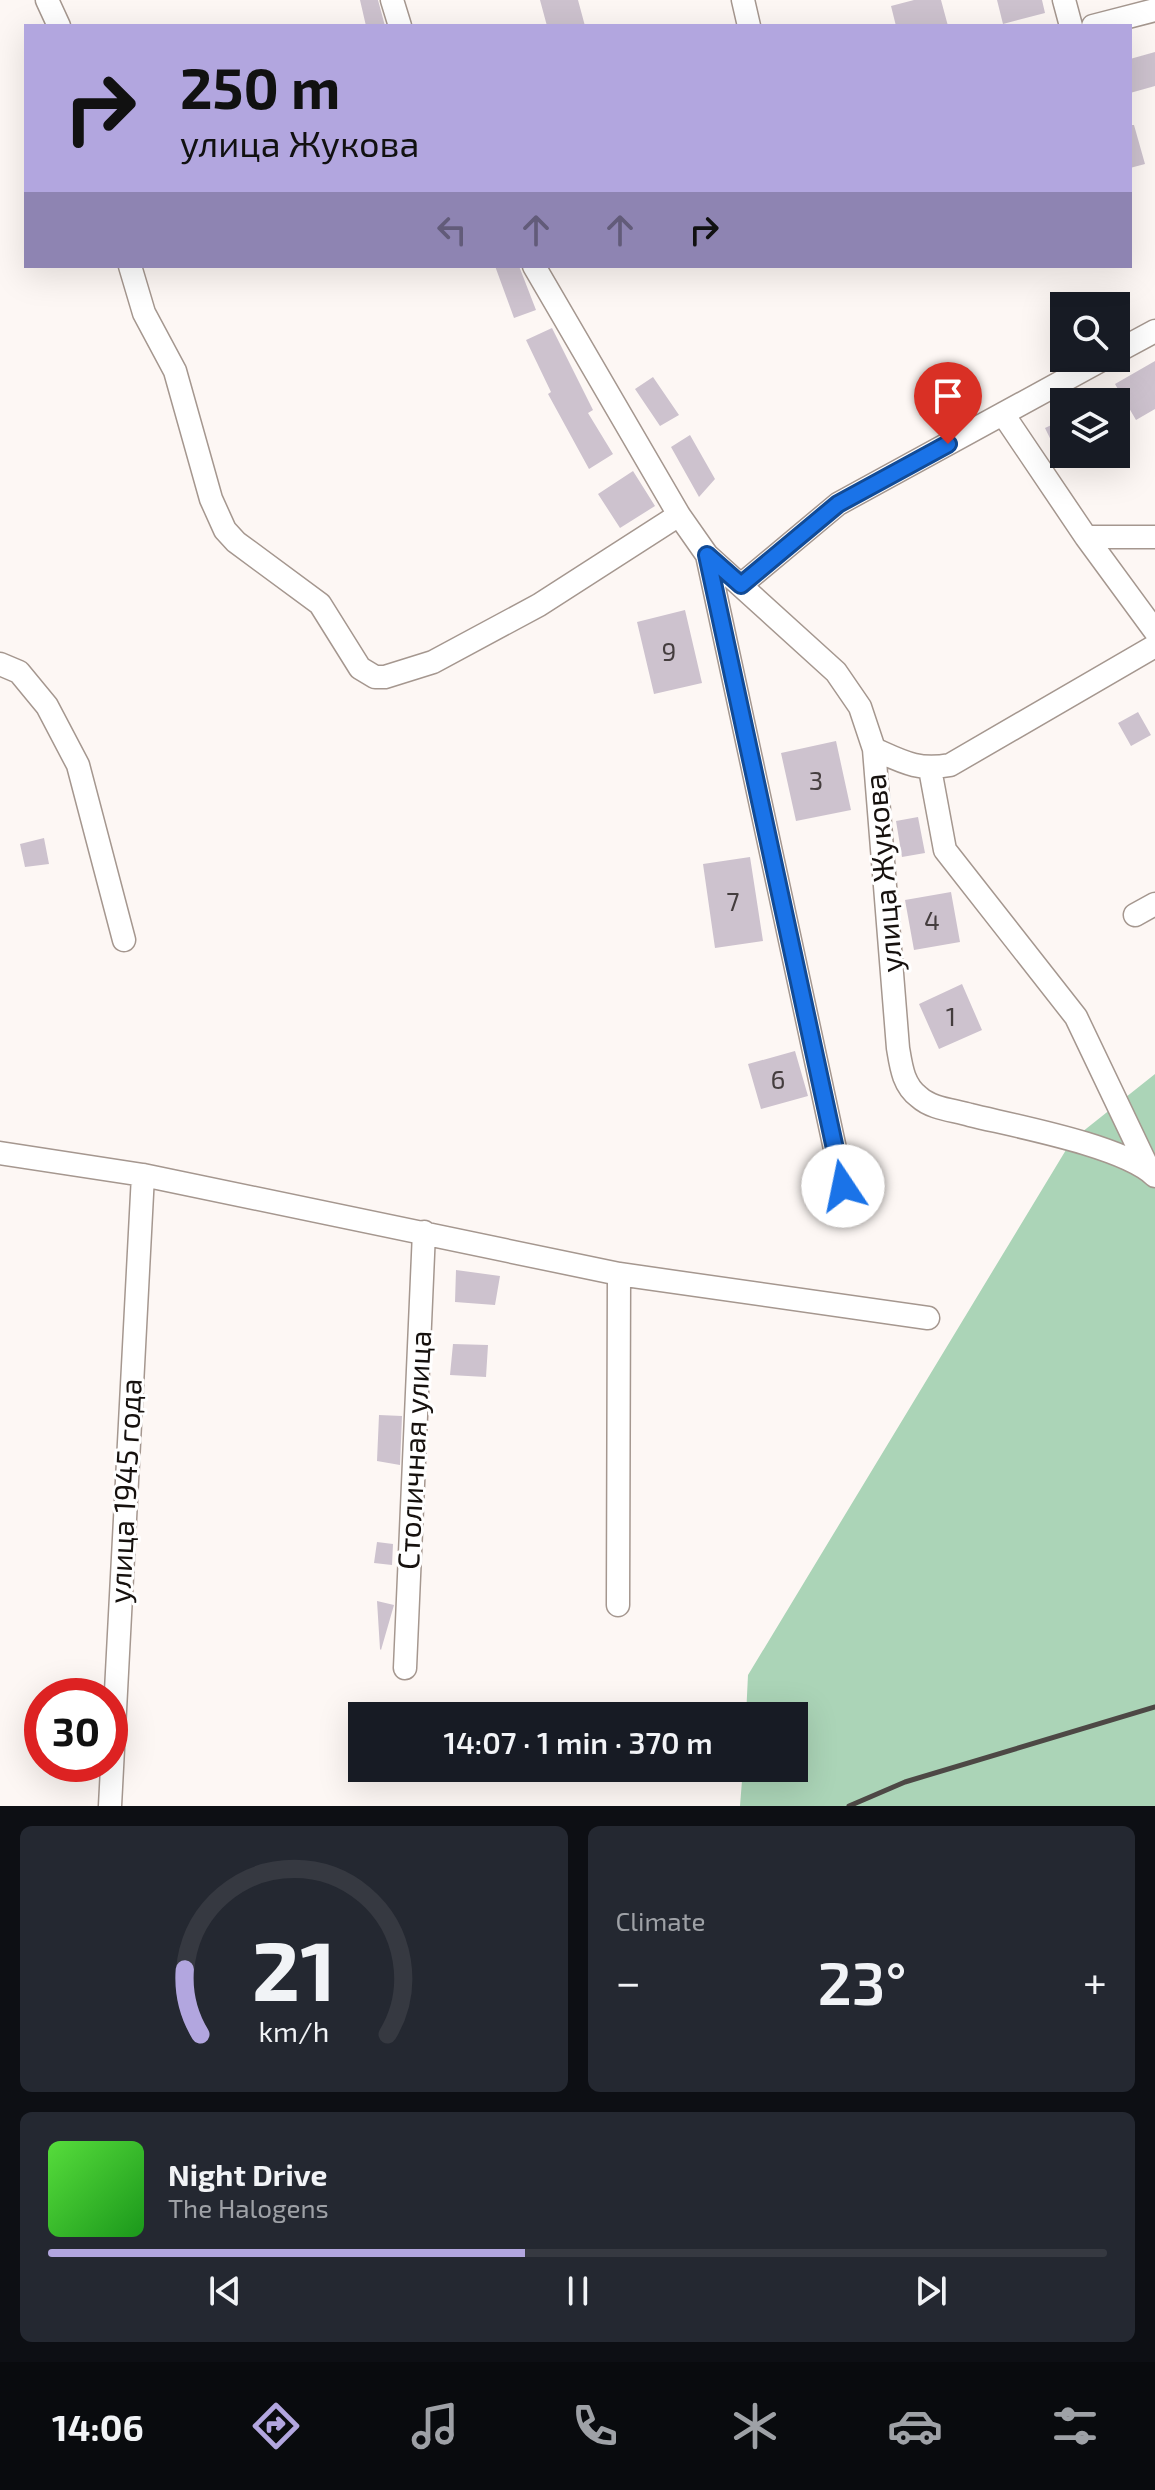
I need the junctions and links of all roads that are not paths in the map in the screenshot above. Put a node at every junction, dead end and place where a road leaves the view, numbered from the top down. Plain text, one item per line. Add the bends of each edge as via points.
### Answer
1 (47, 0) edge
2 (392, 0) edge
3 (743, 0) edge
4 (1064, 0) edge
5 (1155, 10) edge
6 (58, 24) edge
7 (399, 24) edge
8 (749, 24) edge
9 (1070, 24) edge
10 (1101, 24) edge
11 (131, 268) edge
12 (535, 268) edge
13 (1155, 331) edge
14 (1130, 344) edge
15 (1080, 372) edge
16 (1003, 414) junction
17 (679, 515) junction
18 (1086, 537) junction
19 (1155, 537) edge
20 (707, 555) junction
21 (741, 585) junction
22 (1155, 631) edge
23 (1155, 646) edge
24 (0, 664) edge
25 (874, 749) junction
26 (930, 769) junction
27 (1155, 904) edge
28 (1135, 915) dead end
29 (124, 940) dead end
30 (0, 1153) edge
31 (1152, 1173) edge
32 (143, 1175) junction
33 (843, 1186) dead end
34 (424, 1232) junction
35 (619, 1274) junction
36 (928, 1318) dead end
37 (618, 1605) dead end
38 (405, 1668) dead end
39 (110, 1806) edge

1 - 6 street
2 - 7 street
3 - 8 street
4 - 9 street
5 - 10 street
11 - 17 street via 144,313 175,371 221,523 236,542 320,604 367,674 385,677 433,662 539,605
12 - 17 street, улица Жукова
13 - 14 street
15 - 16 street
16 - 18 street
16 - 21 street via 838,504
17 - 20 street, улица Жукова
18 - 19 street
18 - 22 street
20 - 21 street, улица Жукова
20 - 33 street, улица Жукова
21 - 25 street, улица Жукова via 836,672 860,707
23 - 26 street via 950,765
24 - 29 street via 19,672 47,706 78,765
25 - 26 street
25 - 31 street, улица Жукова via 898,1048 908,1086 930,1105 1067,1138
26 - 31 street via 945,850 1076,1017
27 - 28 street
30 - 32 street
32 - 34 street
32 - 39 street, улица 1945 года
34 - 35 street
34 - 38 street, Столичная улица
35 - 36 street
35 - 37 street

